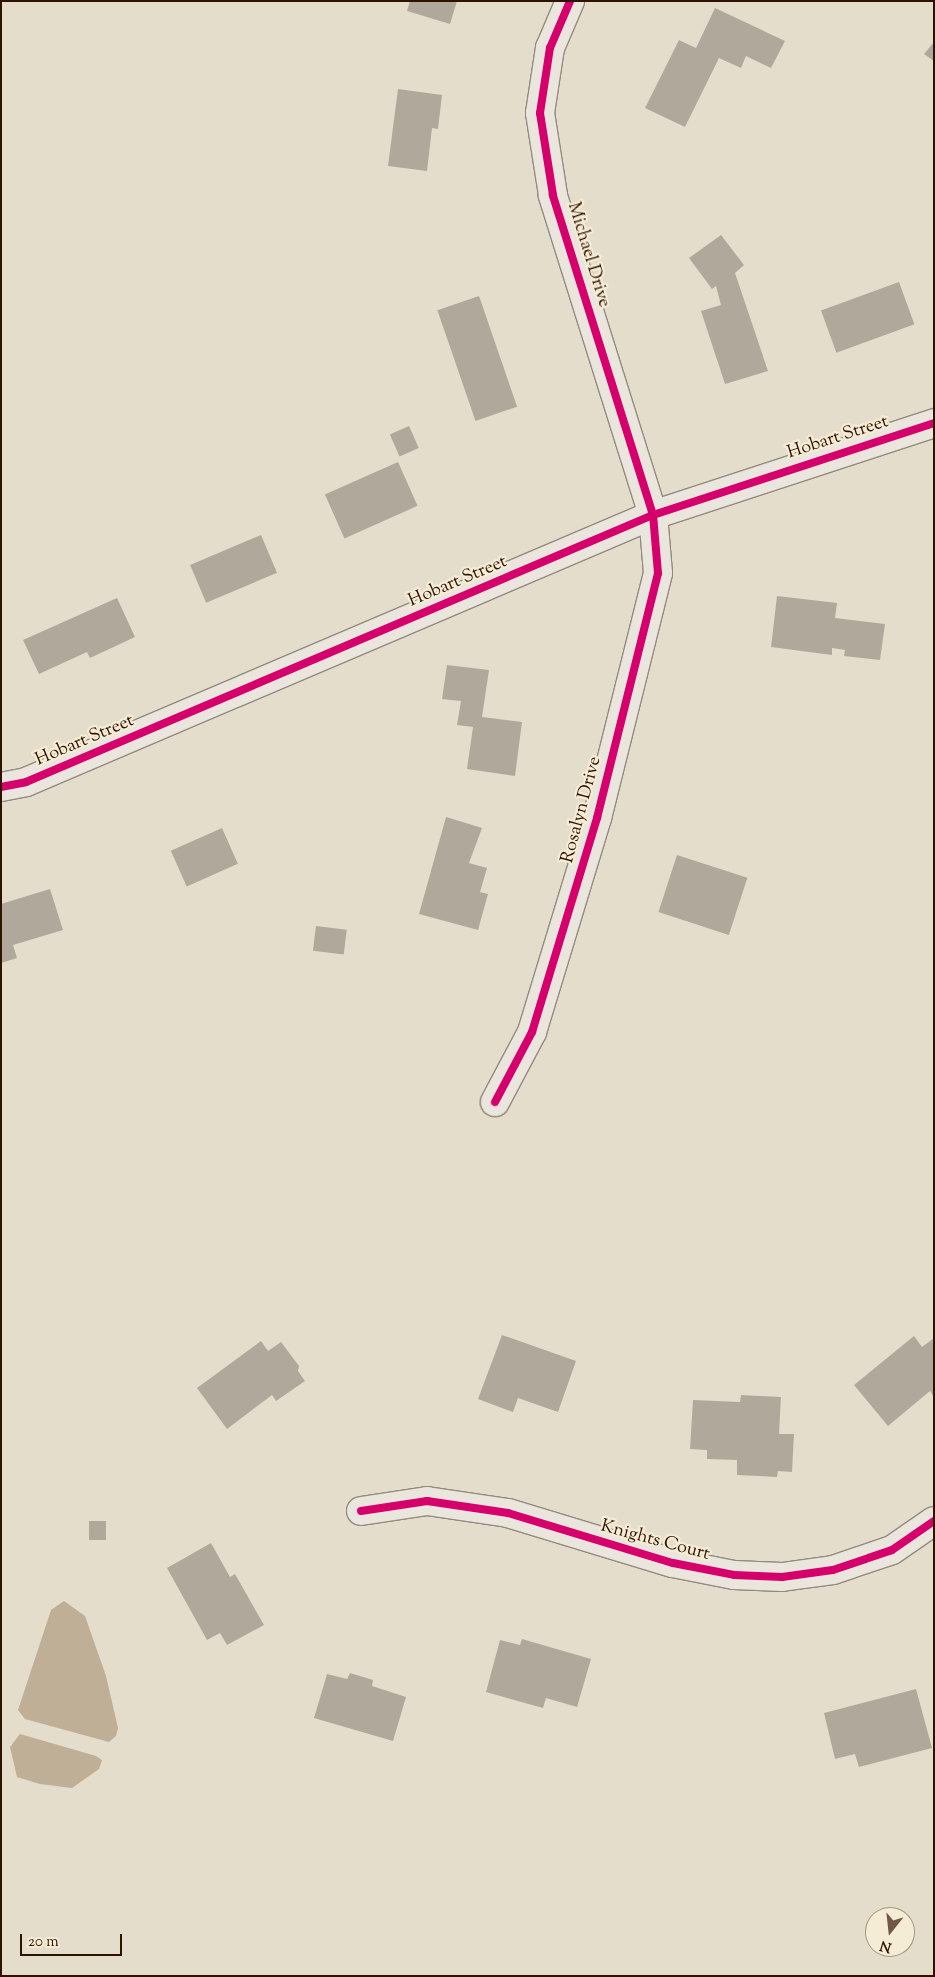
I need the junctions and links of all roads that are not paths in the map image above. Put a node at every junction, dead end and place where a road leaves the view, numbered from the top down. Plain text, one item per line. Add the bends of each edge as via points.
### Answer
1 (570, 1) edge
2 (934, 423) edge
3 (653, 515) junction
4 (1, 787) edge
5 (495, 1102) dead end
6 (361, 1511) dead end
7 (934, 1521) edge

1 - 3 street, Michael Drive via 550,48 540,113 543,132 554,195
2 - 3 street, Hobart Street
3 - 4 street, Hobart Street via 26,782
3 - 5 street, Rosalyn Drive via 658,573 597,818 532,1032
6 - 7 street, Knights Court via 427,1501 490,1511 673,1563 734,1575 782,1577 833,1570 892,1550

